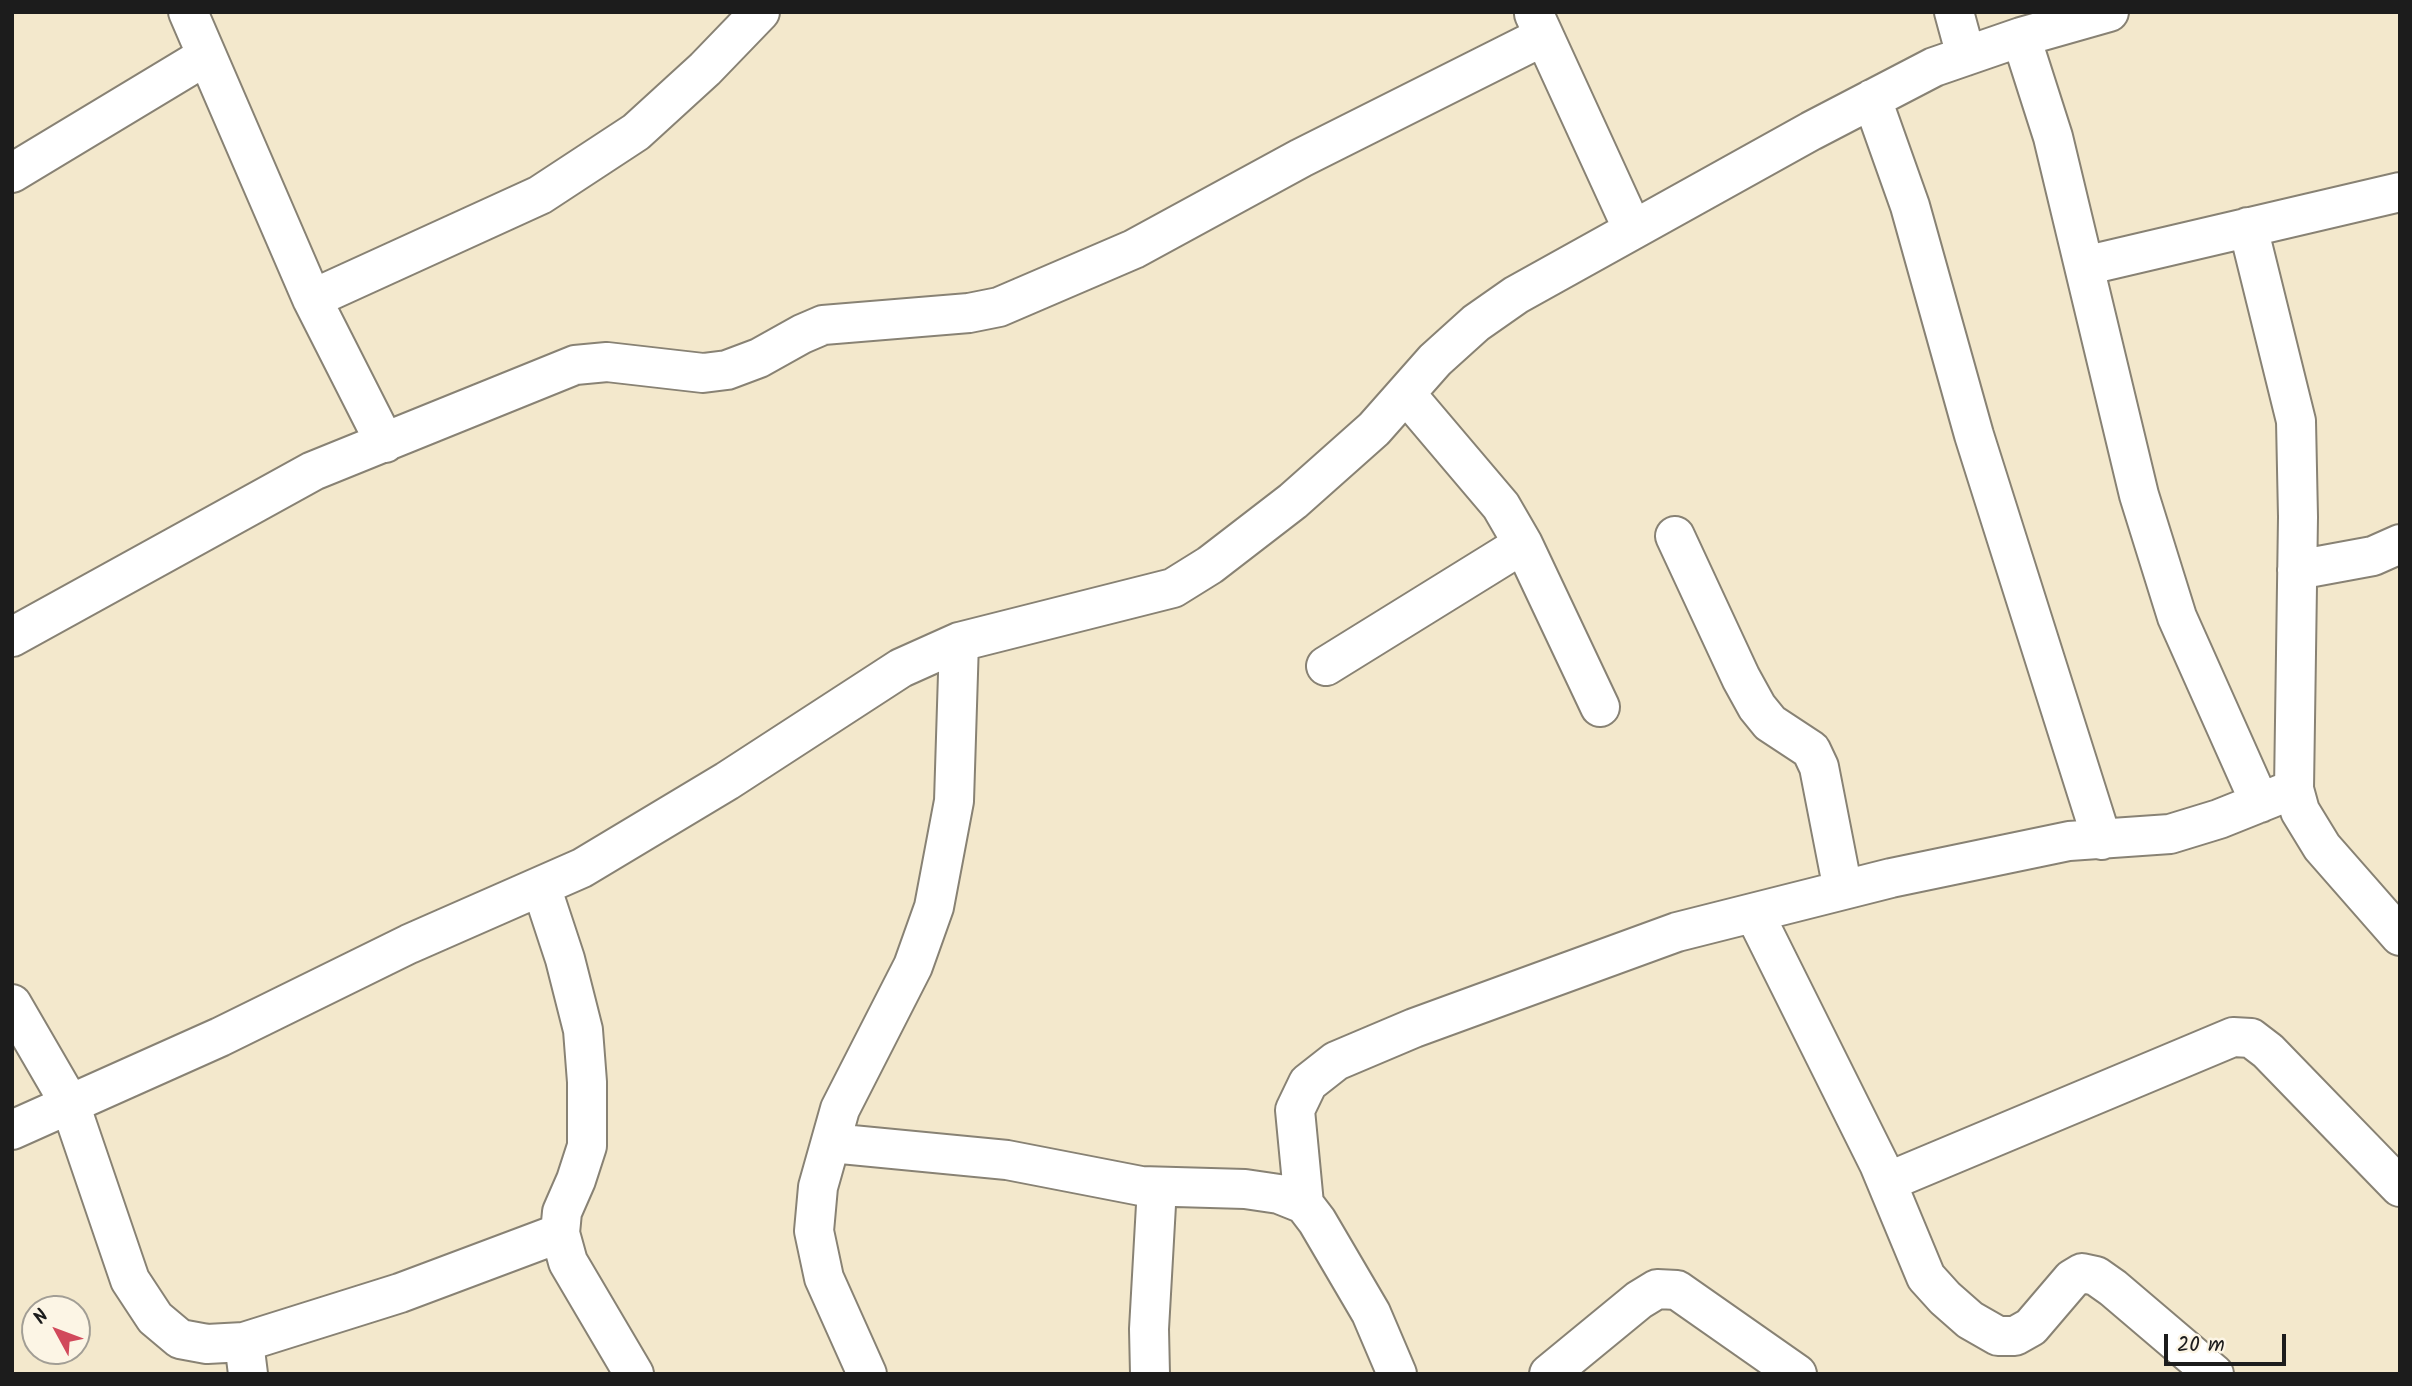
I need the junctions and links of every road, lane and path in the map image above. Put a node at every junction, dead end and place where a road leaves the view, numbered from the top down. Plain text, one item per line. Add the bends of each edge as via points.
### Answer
1 (188, 12) edge
2 (760, 12) edge
3 (1954, 12) edge
4 (2109, 12) edge
5 (1539, 24) edge
6 (2021, 37) junction
7 (206, 56) junction
8 (1966, 56) junction
9 (1872, 99) junction
10 (12, 173) edge
11 (2400, 192) edge
12 (2248, 226) junction
13 (1633, 230) junction
14 (2084, 266) junction
15 (312, 299) junction
16 (1406, 394) junction
17 (385, 443) junction
18 (1675, 536) dead end
19 (1523, 544) junction
20 (2400, 544) edge
21 (2297, 570) junction
22 (12, 637) edge
23 (958, 642) junction
24 (1326, 666) dead end
25 (1600, 707) dead end
26 (2277, 796) junction
27 (2102, 840) junction
28 (541, 886) junction
29 (1843, 890) junction
30 (1754, 913) junction
31 (2400, 936) edge
32 (12, 1004) edge
33 (70, 1104) junction
34 (12, 1130) edge
35 (831, 1143) junction
36 (1887, 1182) junction
37 (1157, 1187) junction
38 (2400, 1187) edge
39 (1304, 1204) junction
40 (560, 1233) junction
41 (246, 1358) edge
42 (634, 1374) edge
43 (867, 1374) edge
44 (1150, 1374) edge
45 (1396, 1374) edge
46 (1549, 1374) edge
47 (1797, 1374) edge
48 (2214, 1374) edge

1 - 7 street
2 - 15 street via 636,132 551,188
3 - 8 street
4 - 6 street
5 - 13 street
5 - 17 street via 1134,249 999,307 823,325 727,370 703,373 607,362 575,365
6 - 8 street
6 - 14 street via 2053,137
7 - 10 street
7 - 15 street
8 - 9 street
9 - 13 street
9 - 27 street via 1910,206 1978,448
11 - 12 street
12 - 14 street
12 - 21 street via 2296,421
13 - 16 street via 1516,295 1476,323
14 - 26 street via 2139,495 2177,617
15 - 17 street
16 - 19 street via 1502,506
16 - 23 street via 1293,501 1210,565 1172,587
17 - 22 street via 313,471
18 - 29 street via 1757,707 1770,723 1811,750 1819,767
19 - 24 street
19 - 25 street
20 - 21 street via 2373,556
21 - 26 street
23 - 28 street via 901,668 716,788 582,868
23 - 35 street via 954,801 934,907 913,966 840,1109
26 - 27 street via 2170,835
26 - 31 street via 2300,811 2322,847
27 - 29 street via 2069,841
28 - 33 street
28 - 40 street via 583,1030 587,1082 587,1146 562,1212
29 - 30 street
30 - 36 street
30 - 39 street via 1676,932 1336,1061 1308,1083 1295,1110
32 - 33 street
33 - 34 street
33 - 41 street via 130,1280 155,1318 180,1339
35 - 37 street via 1007,1160
35 - 43 street via 818,1187 814,1231 824,1278
36 - 38 street via 2233,1037 2251,1038 2268,1051
36 - 48 street via 1926,1277 1970,1320 1998,1336 2015,1336 2031,1327 2072,1279 2082,1273 2096,1276
37 - 39 street via 1245,1189 1279,1194
37 - 44 street
39 - 45 street via 1371,1312
40 - 41 street
40 - 42 street via 568,1262
46 - 47 street via 1657,1289 1677,1290

